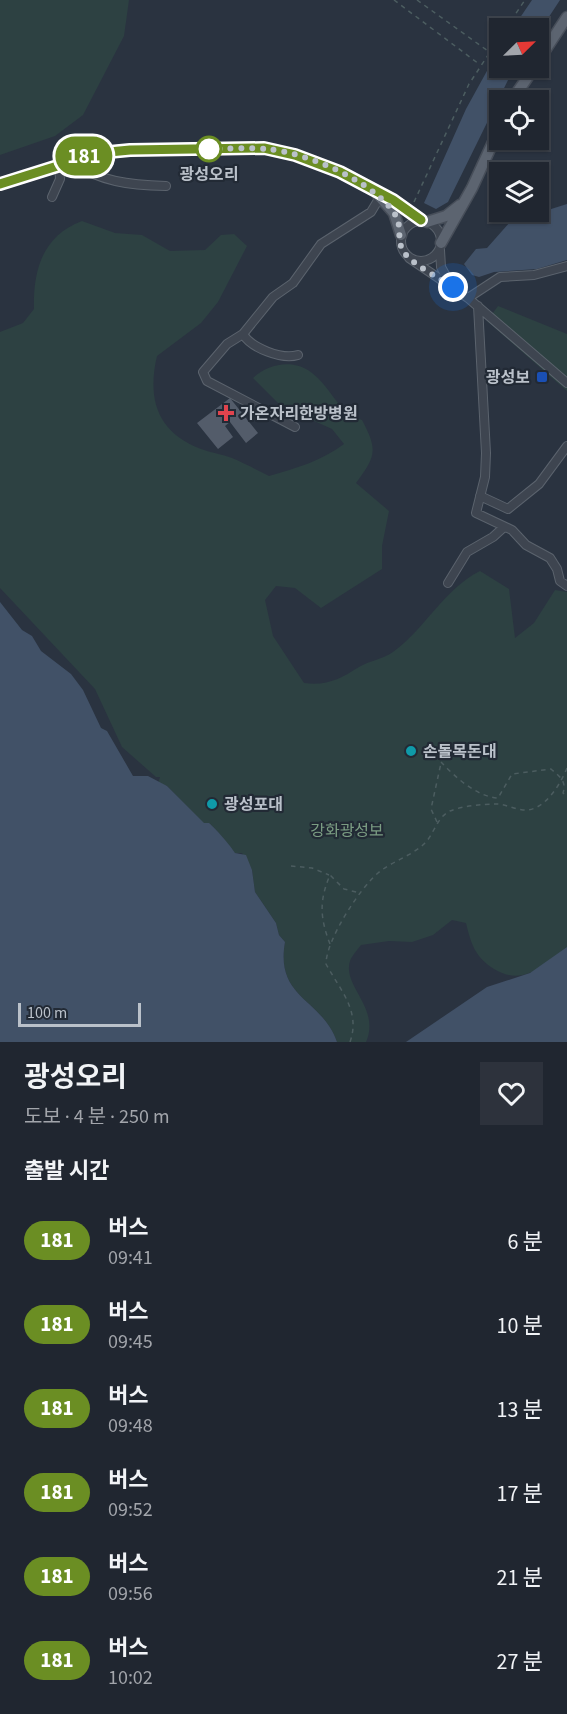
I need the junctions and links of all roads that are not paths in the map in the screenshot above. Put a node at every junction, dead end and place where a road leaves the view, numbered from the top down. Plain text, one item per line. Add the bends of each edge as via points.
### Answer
1 (567, 17) edge
2 (549, 44) edge
3 (489, 150) edge
4 (64, 163) junction
5 (361, 182) junction
6 (0, 184) edge
7 (166, 186) dead end
8 (472, 188) junction
9 (52, 196) dead end
10 (380, 197) junction
11 (424, 221) junction
12 (401, 235) junction
13 (441, 246) junction
14 (409, 258) junction
15 (567, 266) edge
16 (453, 287) junction
17 (468, 298) junction
18 (478, 306) junction
19 (243, 334) junction
20 (298, 355) dead end
21 (565, 380) edge
22 (296, 427) dead end
23 (567, 446) edge
24 (480, 496) junction
25 (504, 527) junction
26 (448, 583) dead end
27 (567, 586) edge

1 - 2 main road
3 - 8 main road
4 - 5 main road via 120,150 264,148 302,158
4 - 6 main road
4 - 7 street via 110,182
4 - 9 street
5 - 10 main road
5 - 11 main road
8 - 11 main road via 446,216
8 - 13 main road
10 - 12 main road via 394,213
10 - 19 street via 371,212 321,244 293,283 273,297
11 - 12 street via 409,224
11 - 13 street via 438,229
12 - 14 street via 401,248
13 - 14 street via 436,256 423,262
13 - 16 street via 441,267
14 - 16 street
15 - 17 street via 534,275 500,277
16 - 17 street
17 - 18 street
18 - 21 street
18 - 24 street via 486,453
19 - 20 street via 250,344 288,357
19 - 22 street via 212,360 203,377
23 - 24 street via 539,484 508,509
24 - 25 street via 476,513
25 - 26 street via 467,552
25 - 27 street via 550,558 560,581

